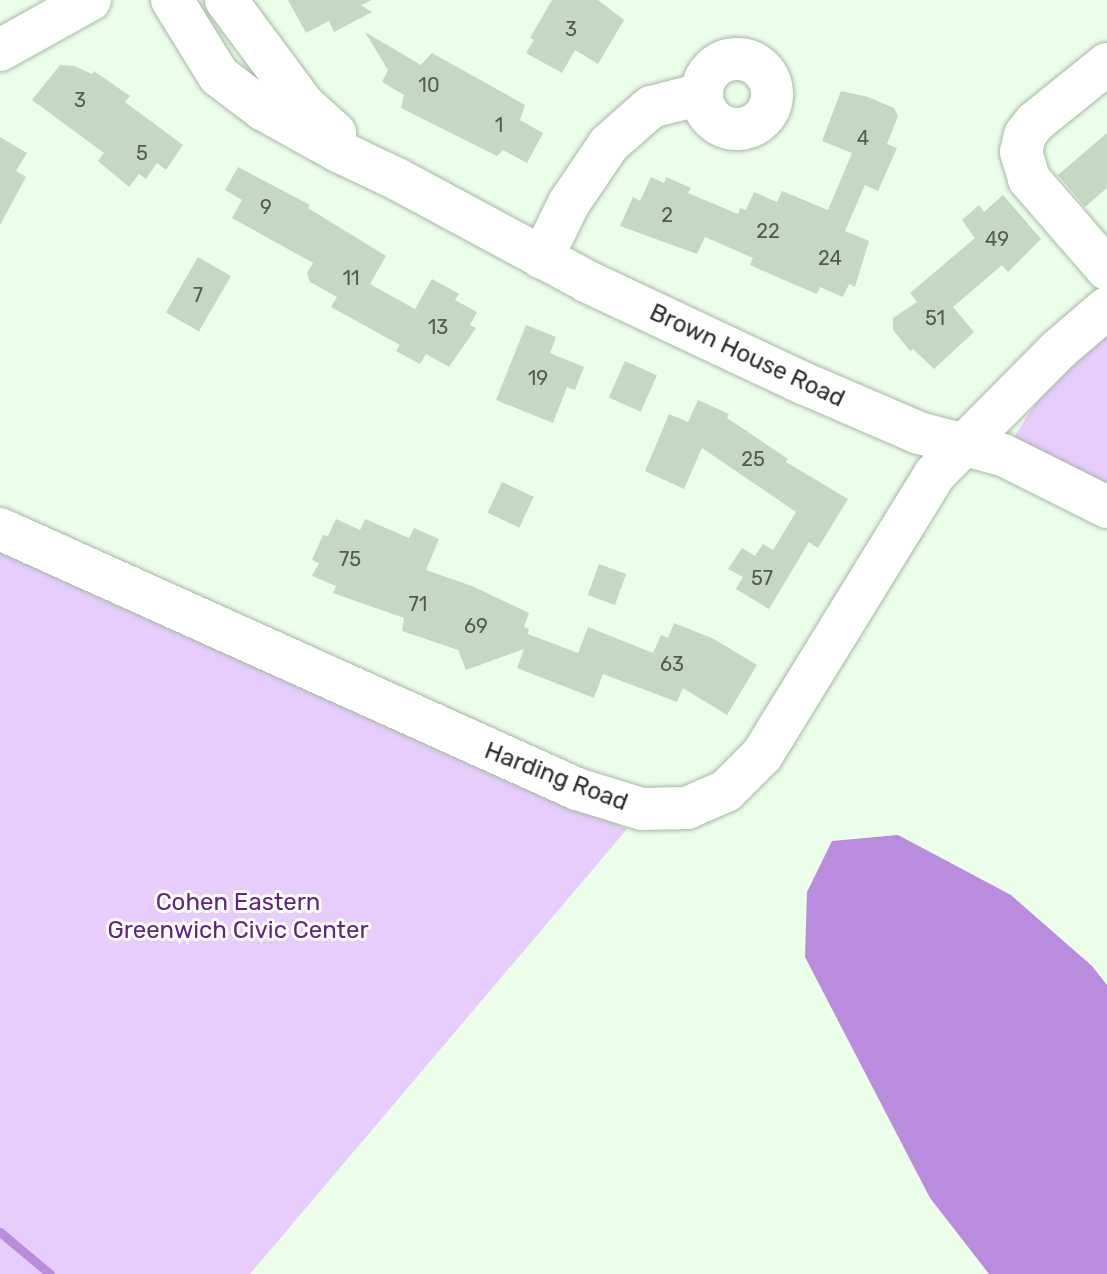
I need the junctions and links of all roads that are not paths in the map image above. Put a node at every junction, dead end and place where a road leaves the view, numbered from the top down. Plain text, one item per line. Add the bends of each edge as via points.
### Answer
1 (90, 0) edge
2 (172, 0) edge
3 (226, 0) edge
4 (0, 50) edge
5 (1107, 64) edge
6 (702, 94) dead end
7 (397, 179) junction
8 (542, 258) junction
9 (1107, 269) edge
10 (1107, 308) edge
11 (965, 445) junction
12 (1107, 507) edge
13 (0, 529) edge

1 - 4 street
2 - 7 street, Brown House Road via 208,62 236,91
3 - 7 street, Brown House Road via 304,105
5 - 9 street via 1035,122 1021,152 1029,179
6 - 8 street via 651,107 609,144 569,203
7 - 8 street, Brown House Road
8 - 11 street, Brown House Road via 803,383 919,433
10 - 11 street, Harding Road
11 - 12 street, Brown House Road via 1003,455
11 - 13 street, Harding Road via 934,475 762,755 726,791 672,810 628,807 537,773

